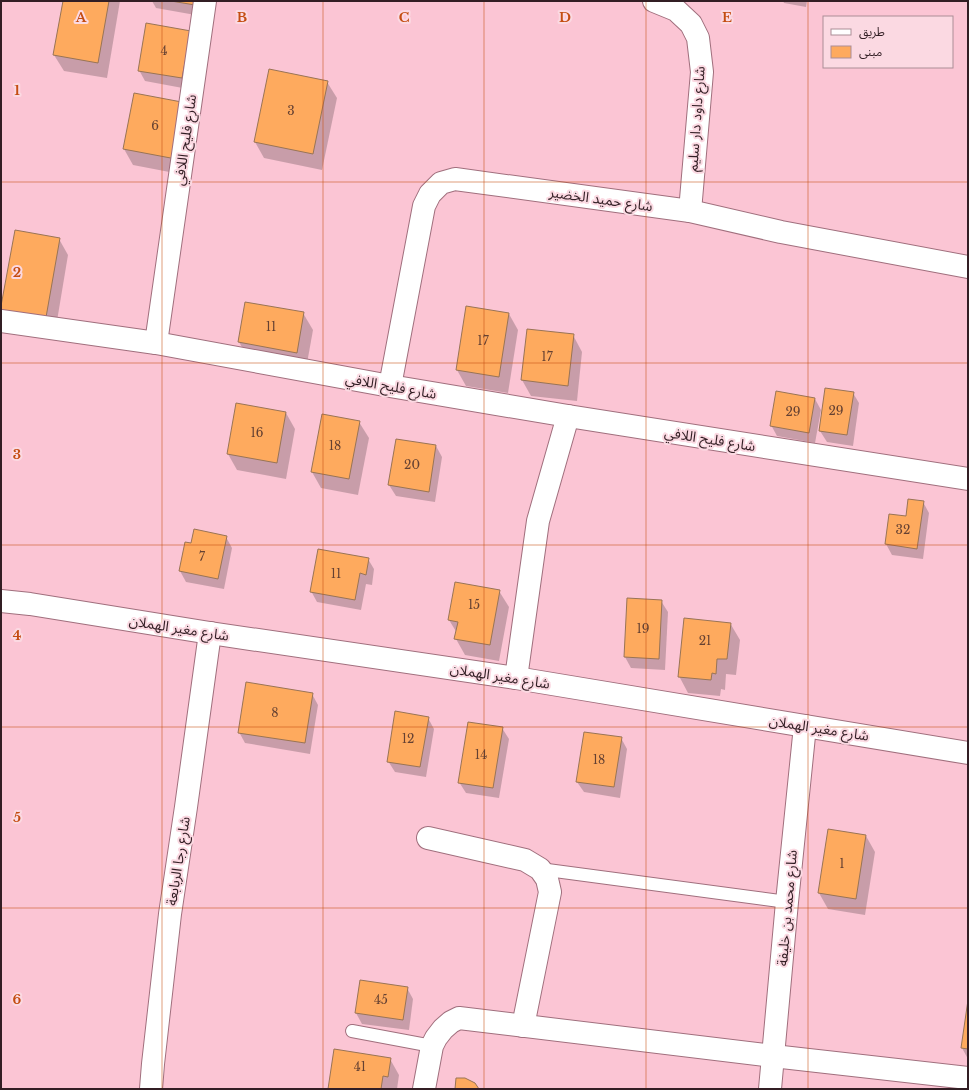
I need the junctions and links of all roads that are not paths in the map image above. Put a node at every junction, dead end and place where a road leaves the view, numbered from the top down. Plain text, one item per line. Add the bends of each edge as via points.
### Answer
1 (205, 1) edge
2 (654, 1) edge
3 (690, 211) junction
4 (968, 267) edge
5 (1, 321) edge
6 (156, 343) junction
7 (390, 386) junction
8 (568, 416) junction
9 (968, 479) edge
10 (1, 595) edge
11 (1, 601) edge
12 (30, 604) junction
13 (210, 633) junction
14 (516, 678) junction
15 (805, 726) junction
16 (968, 753) edge
17 (428, 838) dead end
18 (540, 869) junction
19 (787, 902) junction
20 (523, 1026) junction
21 (352, 1031) dead end
22 (432, 1046) junction
23 (773, 1056) junction
24 (968, 1078) edge
25 (151, 1089) edge
26 (424, 1089) edge
27 (770, 1089) edge

1 - 6 street, شارع فليح اللافي
2 - 3 street, شارع داود دار سليم via 676,10 691,24 698,38 702,72
3 - 4 street, شارع حميد الخضير via 781,232
3 - 7 street, شارع حميد الخضير via 454,179 441,183 430,194 424,206
5 - 6 street
6 - 7 street, شارع فليح اللافي
7 - 8 street, شارع فليح اللافي
8 - 9 street, شارع فليح اللافي
8 - 14 street via 538,521
10 - 12 street, شارع مغير الهملان
11 - 12 street, شارع مغير الهملان
12 - 13 street, شارع مغير الهملان
13 - 14 street, شارع مغير الهملان
13 - 25 street, شارع رجا الربابعة via 170,914
14 - 15 street, شارع مغير الهملان
15 - 16 street, شارع مغير الهملان
15 - 19 street, شارع محمد بن خليفة
17 - 18 street via 525,860
18 - 19 lane
18 - 20 street via 547,879 550,892
19 - 23 street, شارع محمد بن خليفة
20 - 22 street via 459,1018 451,1022
20 - 23 street
21 - 22 lane
22 - 26 street
23 - 24 street
23 - 27 street, شارع محمد بن خليفة

